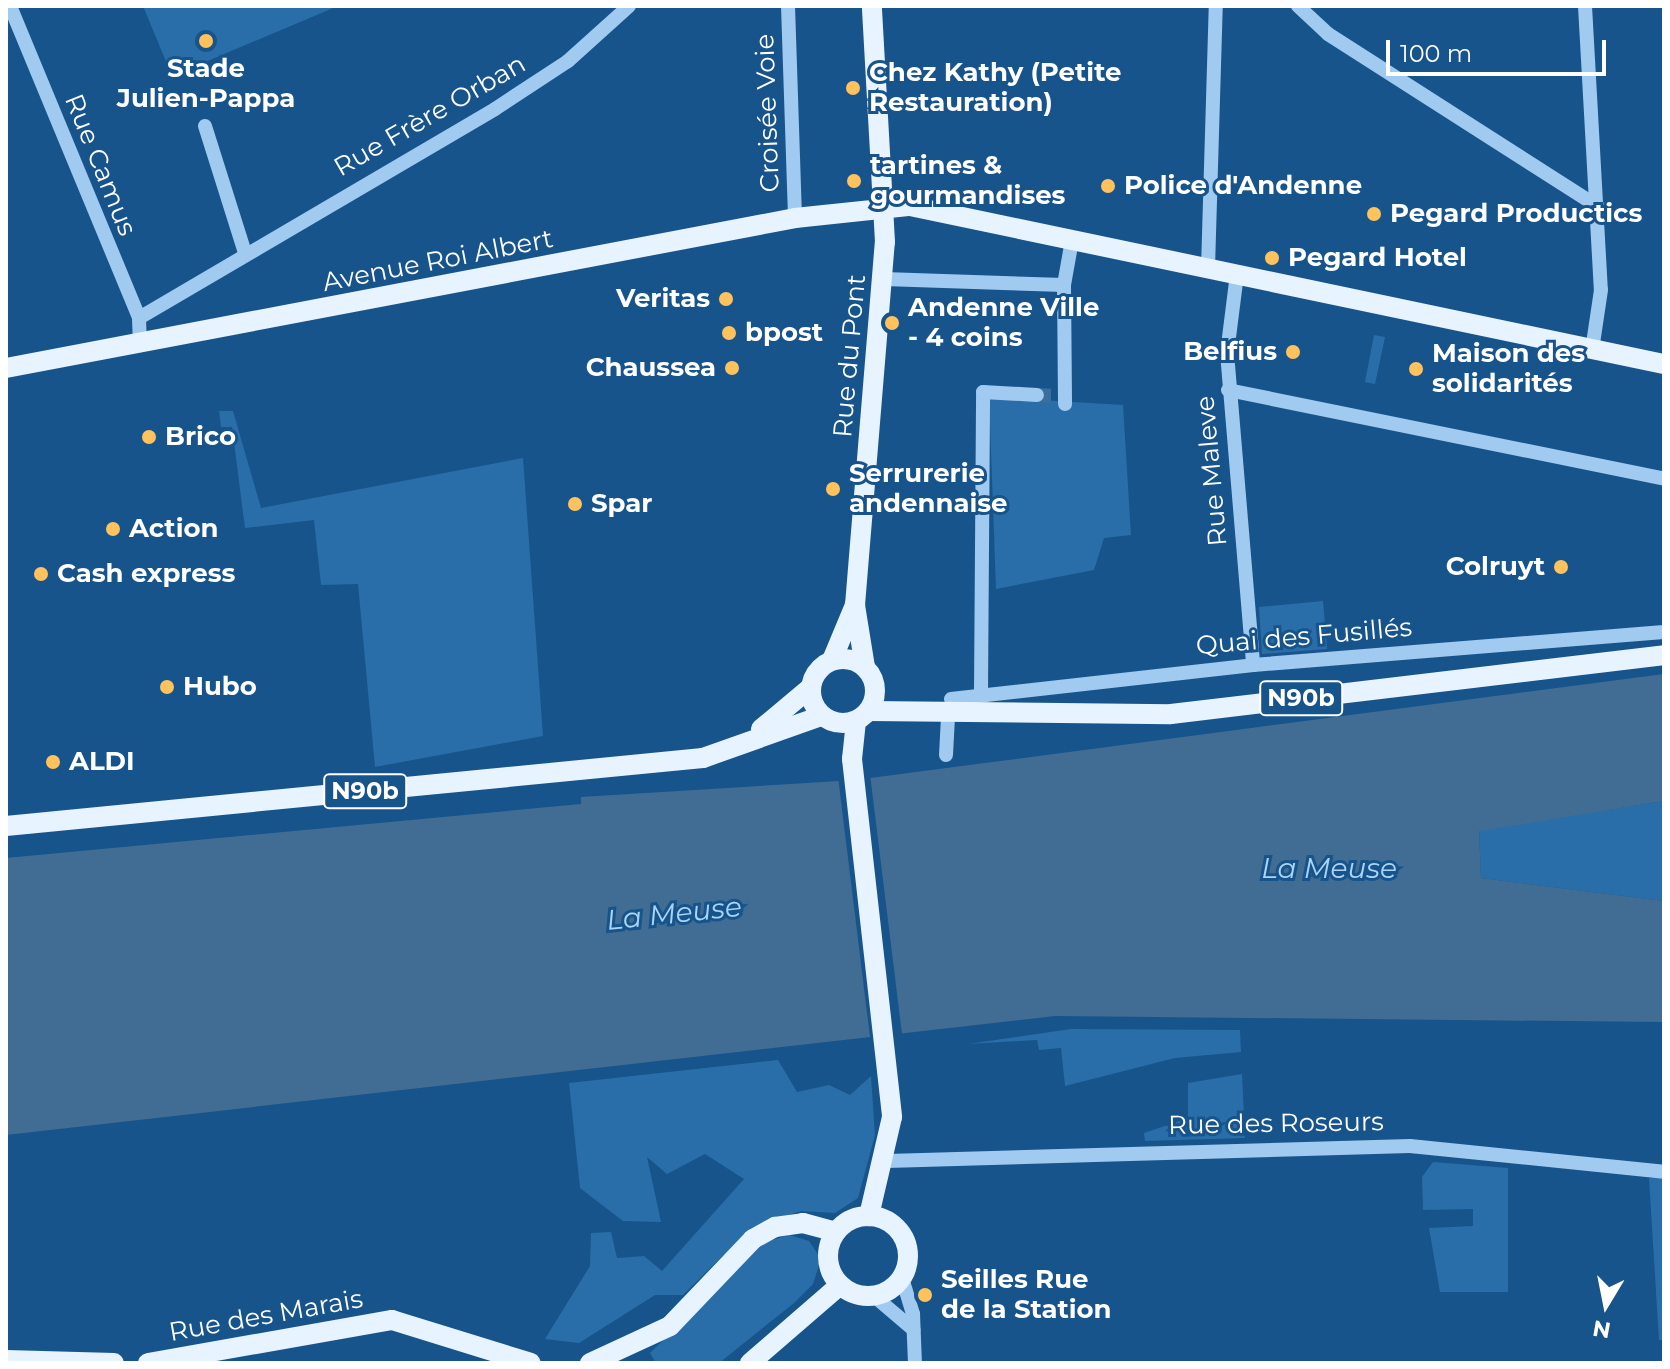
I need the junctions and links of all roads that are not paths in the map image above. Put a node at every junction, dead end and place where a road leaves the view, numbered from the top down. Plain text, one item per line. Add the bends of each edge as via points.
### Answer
1 (10, 6) edge
2 (629, 6) edge
3 (788, 6) edge
4 (872, 6) edge
5 (1216, 6) edge
6 (1298, 6) edge
7 (1585, 6) edge
8 (205, 126) dead end
9 (879, 207) junction
10 (1598, 207) junction
11 (795, 218) junction
12 (1072, 240) junction
13 (245, 253) junction
14 (1208, 268) junction
15 (1237, 274) junction
16 (884, 279) junction
17 (1064, 285) junction
18 (139, 318) junction
19 (140, 343) junction
20 (1592, 350) junction
21 (1664, 364) edge
22 (6, 368) edge
23 (1228, 390) junction
24 (1037, 395) tunnel mouth
25 (1063, 399) dead end
26 (1664, 479) edge
27 (855, 605) junction
28 (1664, 632) edge
29 (1664, 655) edge
30 (832, 660) junction
31 (1253, 665) junction
32 (865, 667) junction
33 (875, 687) junction
34 (810, 688) junction
35 (981, 691) junction
36 (945, 710) junction
37 (846, 718) junction
38 (750, 741) junction
39 (946, 755) dead end
40 (6, 826) edge
41 (887, 1161) junction
42 (1664, 1172) edge
43 (869, 1216) junction
44 (836, 1232) junction
45 (902, 1278) junction
46 (840, 1285) junction
47 (874, 1296) junction
48 (915, 1330) junction
49 (623, 1358) edge
50 (6, 1360) edge
51 (114, 1363) edge
52 (148, 1363) edge
53 (531, 1363) edge
54 (590, 1363) edge
55 (750, 1363) edge
56 (915, 1363) edge

1 - 18 street, Rue Camus
2 - 13 street, Rue Frère Orban via 568,61 495,109
3 - 11 street, Croisée Voie
4 - 9 main road, Rue du Pont
5 - 14 street
6 - 10 street via 1328,34
7 - 10 street
8 - 13 street
9 - 11 main road, Avenue Roi Albert
9 - 12 main road, Avenue Roi Albert via 910,206
9 - 16 main road, Rue du Pont
10 - 20 street via 1601,290
11 - 19 main road, Avenue Roi Albert
12 - 14 main road, Avenue Roi Albert
12 - 17 street
13 - 18 street, Rue Frère Orban
14 - 15 main road, Avenue Roi Albert
15 - 20 main road, Avenue Roi Albert
15 - 23 street, Rue Maleve via 1227,329
16 - 17 street
16 - 27 main road, Rue du Pont
17 - 25 street
18 - 19 street, Rue Camus
19 - 22 main road, Avenue Roi Albert
20 - 21 main road, Avenue Roi Albert
23 - 26 street
23 - 31 street, Rue Maleve
24 - 35 street via 983,392
27 - 30 main road, Rue du Pont
27 - 32 main road, Rue du Pont
28 - 31 street, Quai des Fusillés
29 - 36 main road, N90b via 1171,714
30 - 32 main road
30 - 34 main road, Rue du Pont
31 - 35 street, Quai des Fusillés
32 - 33 main road, Rue du Pont
33 - 36 main road, N90b
33 - 37 main road
34 - 37 main road
34 - 38 main road, N90b
35 - 36 street, Quai des Fusillés
36 - 37 main road, N90b
36 - 39 street
37 - 38 main road, N90b
37 - 41 main road via 888,1056
38 - 40 main road, N90b via 724,752
41 - 42 street, Rue des Roseurs via 1410,1146
41 - 43 main road
43 - 44 main road
43 - 45 main road via 898,1230 906,1244
44 - 46 main road via 828,1249
44 - 49 main road via 803,1223 753,1239 670,1326
45 - 47 main road
45 - 48 street
46 - 47 main road
46 - 55 main road
47 - 48 street
48 - 56 street
49 - 54 main road
50 - 51 main road
52 - 53 main road, Rue des Marais via 392,1320

